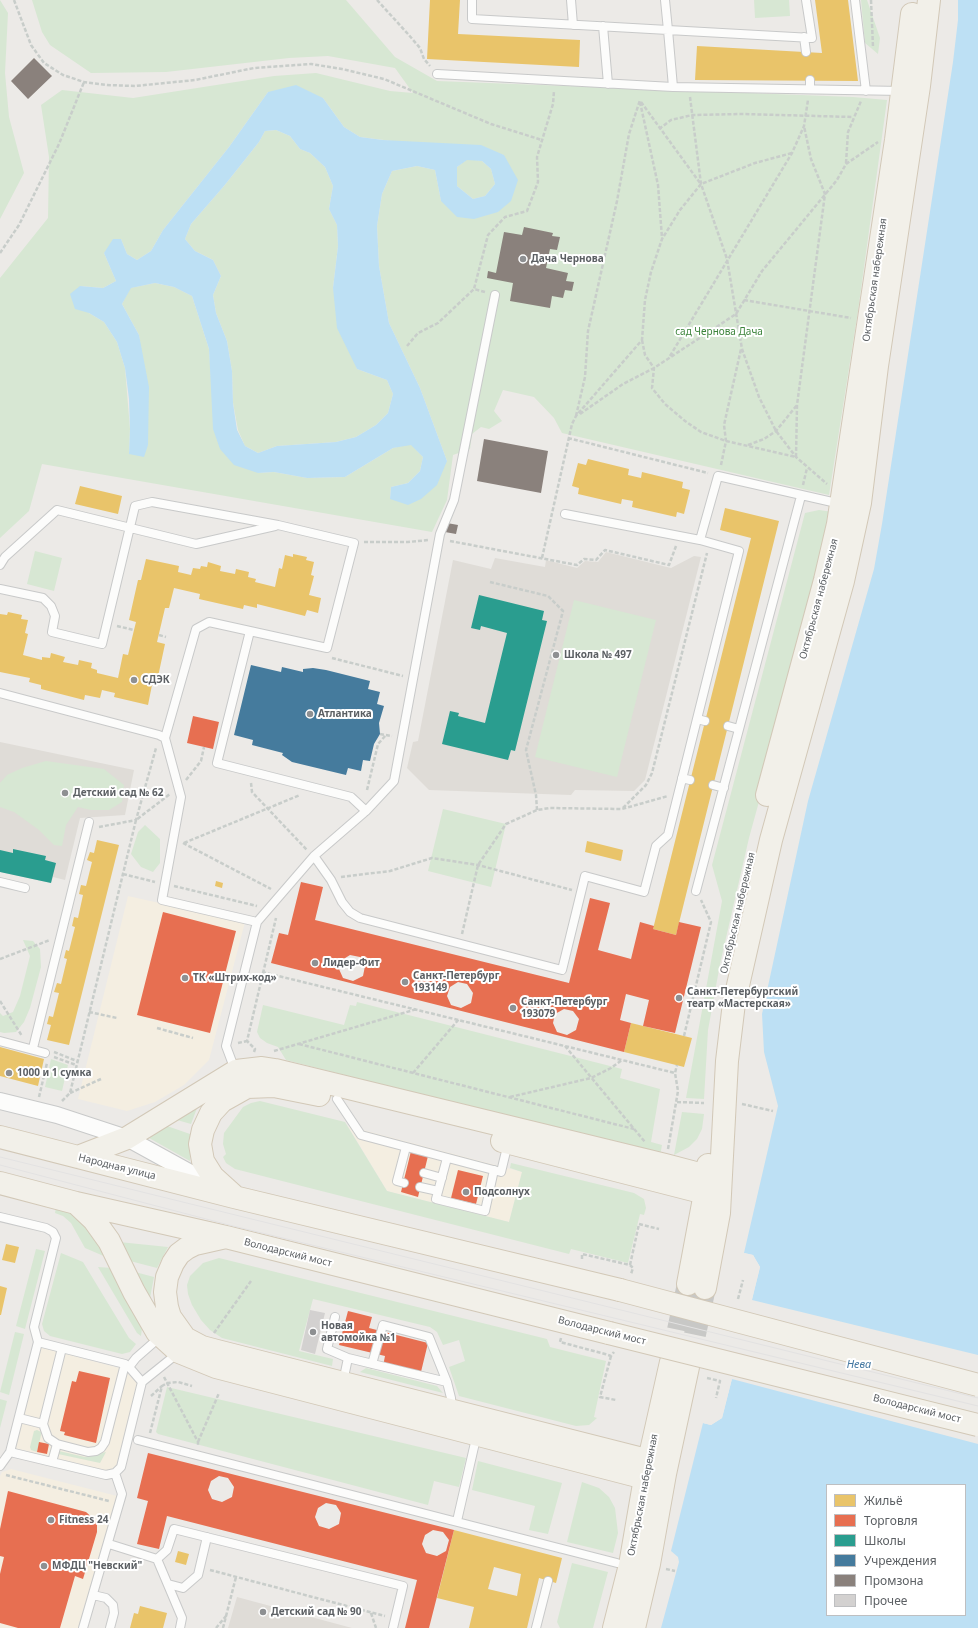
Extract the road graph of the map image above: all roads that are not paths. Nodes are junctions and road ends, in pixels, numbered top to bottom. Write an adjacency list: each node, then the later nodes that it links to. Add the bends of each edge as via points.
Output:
1 (472, 0): 8 (lane, via 472,19)
2 (570, 0): 8 (lane)
3 (665, 0): 10 (lane)
4 (806, 0): 11 (lane, via 812,38)
5 (855, 0): 16 (lane)
6 (913, 0): 17 (main road, Октябрьская набережная)
7 (929, 0): 61 (main road, Октябрьская набережная, via 857,516 843,581 771,840 734,1003)
8 (573, 25): 9 (lane)
9 (603, 26): 10 (lane); 14 (lane)
10 (668, 30): 11 (lane); 15 (lane)
11 (804, 37): 12 (lane)
12 (806, 52)
13 (437, 74): 14 (lane)
14 (608, 84): 15 (lane)
15 (673, 87): 16 (lane, via 810,85)
16 (866, 90): 17 (lane)
17 (903, 91): 20 (main road, Октябрьская набережная)
18 (496, 295): 38 (lane, via 454,500 439,539 394,781)
19 (802, 492): 20 (lane); 24 (lane, via 718,476); 32 (lane)
20 (841, 504): 61 (main road, Октябрьская набережная, via 830,561 755,840 726,966 714,1032)
21 (565, 514): 24 (lane)
22 (278, 525): 23 (lane, via 196,544); 23 (lane, via 152,502 135,506); 27 (lane, via 354,542 326,648)
23 (129, 528): 25 (lane, via 57,510 5,557); 26 (lane, via 102,644 52,632 55,616 51,606 43,598)
24 (700, 540): 29 (lane, via 740,550)
25 (0, 565)
26 (0, 589)
27 (250, 631): 33 (lane, via 209,622 196,629); 38 (lane, via 217,764 351,798)
28 (0, 693): 33 (lane)
29 (697, 719): 30 (lane); 34 (lane)
30 (705, 721)
31 (728, 726): 32 (lane)
32 (739, 729): 37 (lane)
33 (162, 736): 44 (lane, via 180,786 181,797 162,900)
34 (682, 778): 35 (lane); 40 (lane, via 668,835 656,846 644,892 585,876 562,970 360,918 350,912 342,902 331,880)
35 (690, 780)
36 (713, 785): 37 (lane)
37 (724, 788): 43 (lane)
38 (366, 811): 40 (lane)
39 (88, 826): 46 (lane)
40 (314, 856): 44 (lane)
41 (0, 882): 42 (lane)
42 (25, 888)
43 (696, 891)
44 (257, 922): 48 (lane, via 226,1046)
45 (0, 1041): 46 (lane)
46 (33, 1048): 47 (lane)
47 (47, 1052)
48 (236, 1072): 52 (main road); 61 (main road, via 262,1068 275,1070)
49 (338, 1099): 53 (main road); 54 (lane, via 361,1136); 65 (main road, via 260,1085 247,1087 222,1101 211,1113 200,1144 203,1161 214,1177)
50 (0, 1100): 52 (street)
51 (0, 1138): 55 (main road, Народная улица)
52 (127, 1138): 55 (main road); 65 (street)
53 (508, 1142): 57 (lane, via 501,1172); 61 (main road)
54 (406, 1147): 56 (lane); 60 (lane, via 404,1168 397,1181)
55 (78, 1156): 65 (main road, Народная улица)
56 (447, 1158): 57 (lane); 59 (lane)
57 (494, 1170): 64 (lane, via 484,1211 436,1199)
58 (424, 1173): 59 (lane)
59 (442, 1178): 64 (lane)
60 (404, 1182)
61 (711, 1184): 69 (main road, Октябрьская набережная, via 719,1213)
62 (3, 1185): 66 (main road)
63 (420, 1187): 64 (lane)
64 (438, 1191)
65 (234, 1197): 81 (main road, bridge, via 626,1282)
66 (76, 1203): 68 (main road); 71 (main road, via 94,1220 109,1242 134,1292)
67 (0, 1217): 72 (lane, via 46,1228 53,1232 56,1238 34,1328)
68 (226, 1237): 73 (main road, via 187,1248 179,1254 167,1277 167,1307); 86 (main road, Володарский мост, bridge, via 612,1342)
69 (696, 1286)
70 (334, 1317): 75 (lane, via 327,1349)
71 (161, 1337): 73 (main road); 78 (lane)
72 (38, 1342): 74 (lane); 83 (lane)
73 (182, 1345): 79 (lane); 82 (main road, via 202,1347)
74 (62, 1348): 78 (lane); 85 (lane)
75 (348, 1358): 76 (lane); 82 (lane)
76 (372, 1364): 80 (lane); 80 (lane, via 383,1325 429,1337)
77 (679, 1365): 93 (main road, Октябрьская набережная)
78 (127, 1366): 79 (lane); 89 (lane, via 106,1442 101,1448 88,1452)
79 (142, 1382): 94 (lane, via 121,1467)
80 (447, 1382): 84 (lane, via 451,1398)
81 (978, 1385)
82 (341, 1391): 84 (main road)
83 (19, 1418): 85 (lane); 90 (lane)
84 (450, 1419): 87 (main road)
85 (43, 1424): 89 (lane, via 48,1438)
86 (978, 1425)
87 (479, 1426): 93 (main road); 95 (lane)
88 (138, 1440): 95 (lane)
89 (57, 1444): 91 (lane)
90 (10, 1452): 91 (lane); 92 (lane)
91 (52, 1462): 94 (lane, via 106,1475)
92 (0, 1466)
93 (653, 1471): 110 (main road, Октябрьская набережная); 111 (main road, Октябрьская набережная, via 649,1564)
94 (115, 1473): 97 (lane, via 122,1494)
95 (457, 1521): 98 (lane)
96 (207, 1537): 100 (lane, via 174,1529 167,1550); 103 (lane, via 198,1574 183,1588); 108 (lane, via 404,1586)
97 (109, 1544): 100 (lane); 104 (lane)
98 (556, 1547): 99 (lane); 101 (lane)
99 (554, 1556)
100 (157, 1559): 103 (lane)
101 (617, 1562)
102 (548, 1581): 109 (lane)
103 (168, 1584): 107 (lane, via 182,1618)
104 (93, 1595): 105 (lane); 106 (lane, via 106,1598 113,1605 114,1613)
105 (83, 1628)
106 (110, 1628)
107 (180, 1628)
108 (393, 1628)
109 (536, 1628)
110 (614, 1628)
111 (634, 1628)

